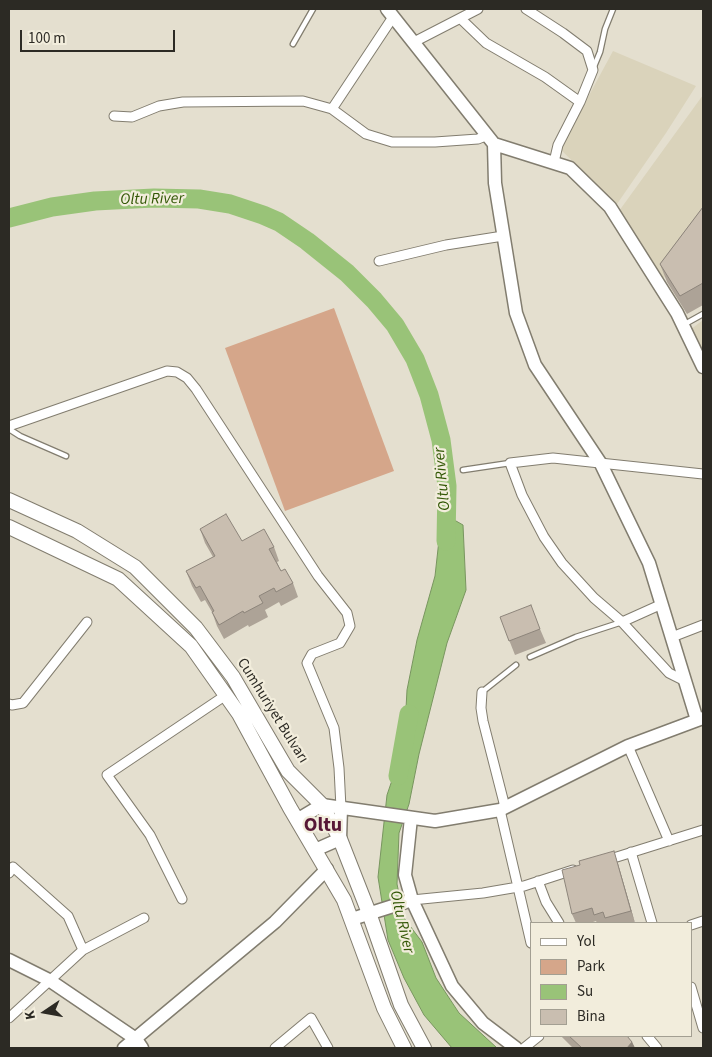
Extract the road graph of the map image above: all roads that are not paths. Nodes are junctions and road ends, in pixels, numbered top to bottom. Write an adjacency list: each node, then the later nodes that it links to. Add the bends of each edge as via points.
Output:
1 (313, 9): 8 (lane)
2 (478, 9): 6 (street)
3 (526, 9): 9 (street, via 587,52)
4 (614, 9): 9 (lane)
5 (390, 13): 7 (street); 11 (street)
6 (461, 19): 7 (street); 10 (street, via 486,43)
7 (414, 42): 13 (street)
8 (293, 44)
9 (593, 70): 10 (street)
10 (580, 102): 14 (street, via 558,145)
11 (332, 109): 12 (street, via 303,101 193,102 159,106 132,118); 13 (street, via 366,134 392,142)
12 (114, 116)
13 (491, 140): 14 (street); 15 (street)
14 (554, 162): 18 (street, via 570,168 610,207 660,276)
15 (503, 236): 16 (street); 23 (street, via 516,313 535,365)
16 (379, 261)
17 (703, 314): 18 (lane)
18 (683, 325): 19 (street)
19 (703, 367)
20 (9, 427): 21 (lane, via 20,436); 42 (street, via 167,371 178,372 187,378 318,576 347,613 350,626 340,643 312,654 307,663 334,728)
21 (66, 456)
22 (510, 463): 23 (street, via 553,458); 24 (lane); 30 (street, via 544,537 594,598)
23 (601, 464): 25 (street); 28 (street, via 649,563)
24 (463, 470)
25 (703, 474)
26 (9, 500): 41 (main road, Cumhuriyet Bulvarı, via 77,531 135,567 196,628 233,677 288,771)
27 (9, 527): 37 (main road, Cumhuriyet Bulvarı, via 118,578 191,646)
28 (662, 604): 30 (street); 32 (street)
29 (86, 622): 38 (street, via 22,703)
30 (622, 622): 33 (lane); 35 (street, via 669,673)
31 (703, 625): 32 (street)
32 (672, 637): 35 (street)
33 (530, 657)
34 (516, 665): 36 (lane)
35 (685, 680): 39 (street)
36 (482, 692): 43 (street, via 483,721)
37 (226, 695): 45 (main road, Cumhuriyet Bulvarı); 55 (street, via 107,775 150,835)
38 (9, 704)
39 (700, 719): 40 (street)
40 (628, 746): 43 (street); 48 (street)
41 (322, 805): 42 (street); 45 (street); 47 (main road, Cumhuriyet Bulvarı)
42 (340, 808): 44 (street); 47 (street)
43 (503, 808): 44 (street, via 435,821); 54 (street)
44 (411, 818): 56 (street, via 405,875)
45 (297, 820): 49 (main road, Cumhuriyet Bulvarı)
46 (703, 830): 48 (street)
47 (340, 839): 49 (street); 57 (main road, Cumhuriyet Bulvarı)
48 (669, 841): 50 (street)
49 (315, 850): 51 (main road, Cumhuriyet Bulvarı)
50 (631, 852): 53 (street); 61 (street)
51 (327, 869): 59 (main road, Cumhuriyet Bulvarı); 71 (street, via 275,922)
52 (9, 874): 63 (street, via 13,867 68,916)
53 (538, 881): 54 (street); 60 (street)
54 (517, 887): 56 (street); 62 (street)
55 (182, 899)
56 (412, 900): 57 (street); 77 (street, via 452,986 483,1024)
57 (375, 911): 59 (street); 76 (main road, Cumhuriyet Bulvarı, via 401,1005)
58 (144, 918): 63 (street)
59 (352, 919): 75 (main road, Cumhuriyet Bulvarı, via 384,1008)
60 (558, 922)
61 (652, 922)
62 (530, 939)
63 (83, 950): 65 (street)
64 (9, 960): 65 (street)
65 (49, 980): 67 (street); 71 (street)
66 (692, 990): 68 (street)
67 (9, 1018)
68 (703, 1028)
69 (538, 1037): 78 (street)
70 (648, 1037): 79 (street)
71 (139, 1044): 72 (street)
72 (124, 1048)
73 (275, 1048): 74 (street, via 311,1018)
74 (328, 1048)
75 (404, 1048)
76 (424, 1048)
77 (516, 1048)
78 (524, 1048)
79 (657, 1048)

